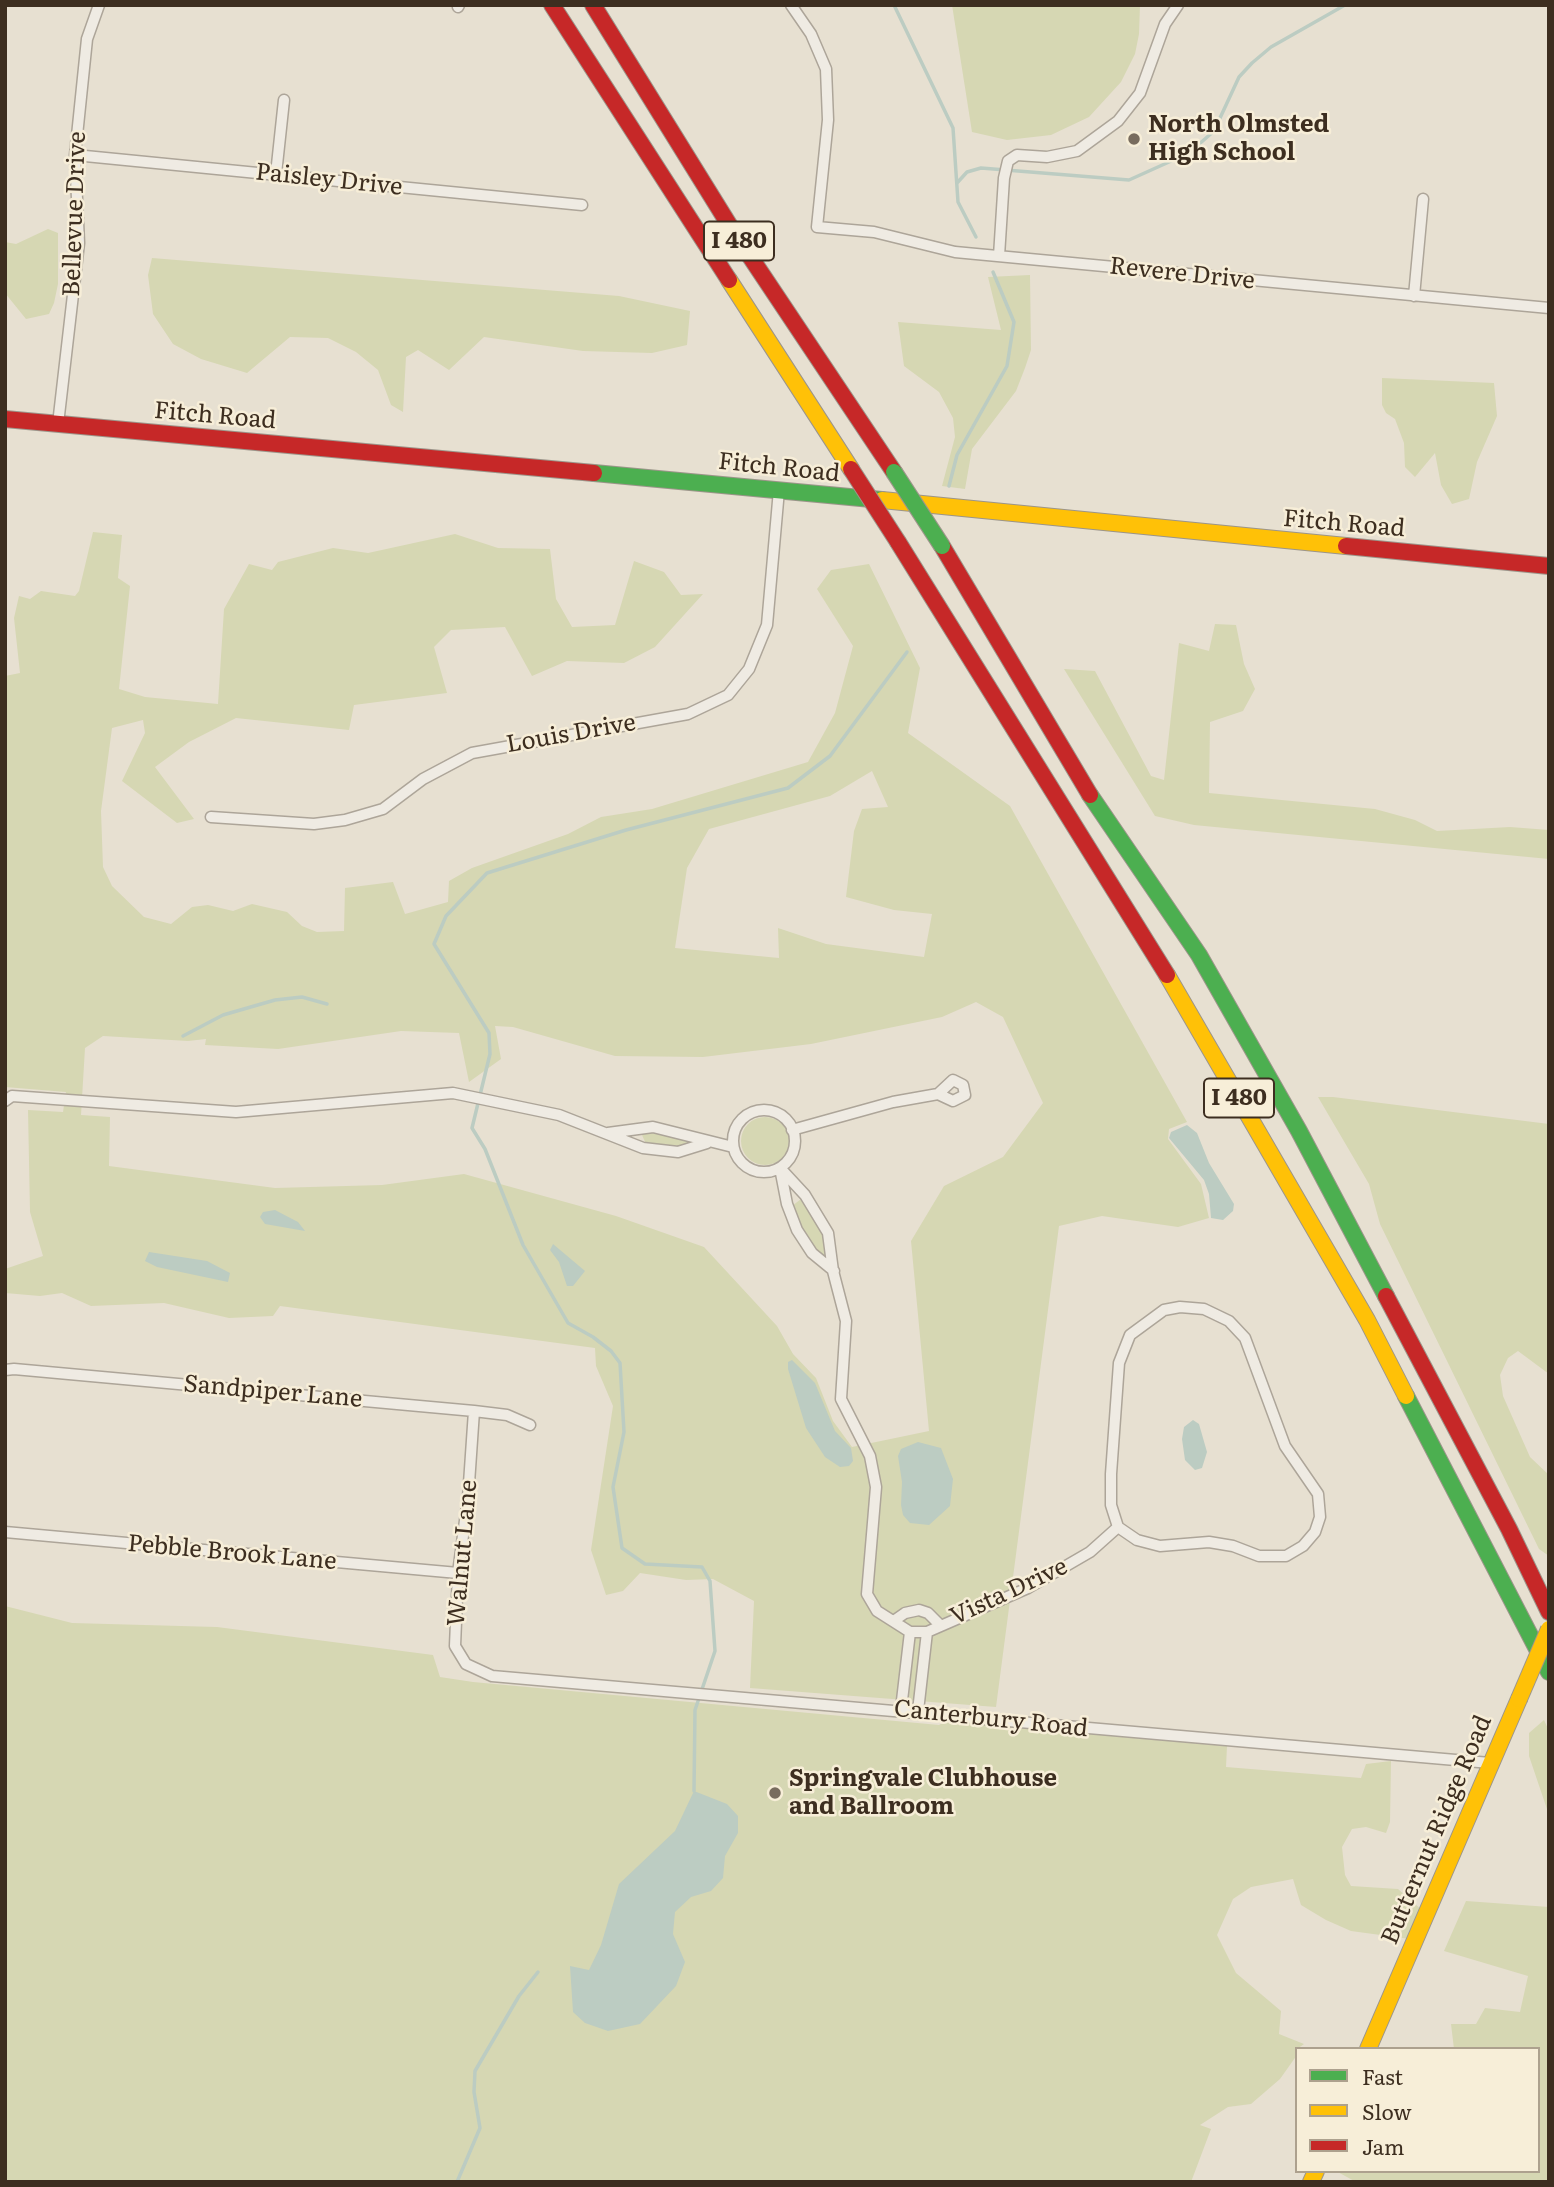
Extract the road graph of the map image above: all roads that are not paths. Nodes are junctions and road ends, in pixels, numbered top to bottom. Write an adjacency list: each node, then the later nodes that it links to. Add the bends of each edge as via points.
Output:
1 (99, 5): 7 (street, Bellevue Drive, via 87,39)
2 (552, 5): 39 (main road, I 480, bridge, via 898,542 1168,976 1367,1320)
3 (593, 5): 33 (main road, I 480, bridge, via 733,231 942,546 1084,786 1199,955 1299,1131)
4 (791, 5): 11 (street, Revere Drive, via 811,33 826,69 828,120 817,227 874,232 955,252)
5 (1178, 5): 11 (street, via 1166,24 1145,84 1118,121 1077,150 1017,155 1005,169)
6 (285, 100): 8 (street)
7 (75, 155): 8 (street, Paisley Drive); 15 (street, Bellevue Drive, via 79,243)
8 (276, 174): 10 (street, Paisley Drive)
9 (1423, 198): 12 (street)
10 (582, 205)
11 (999, 256): 12 (street, Revere Drive)
12 (1413, 296): 13 (street, Revere Drive)
13 (1549, 307)
14 (5, 419): 15 (main road, Fitch Road)
15 (58, 424): 16 (main road, Fitch Road)
16 (779, 490): 17 (main road, Fitch Road); 18 (street, Louis Drive, via 767,625 750,669 728,695 688,714 472,753 423,779 383,809 345,820 314,824)
17 (1549, 566)
18 (211, 817)
19 (938, 1094): 21 (street)
20 (5, 1101): 22 (street, via 12,1096 236,1112 453,1093 559,1115)
21 (792, 1130): 24 (street, via 770,1111 750,1114 736,1128); 25 (street, via 793,1151)
22 (605, 1134): 23 (street, via 653,1127 682,1132); 23 (street, via 643,1148 678,1152)
23 (706, 1143): 24 (street)
24 (733, 1147): 25 (street, via 751,1170)
25 (780, 1168): 26 (street, via 805,1195 828,1233); 26 (street, via 797,1230 812,1253)
26 (834, 1271): 34 (street, via 846,1321 841,1399 870,1456 876,1487 867,1594 877,1611)
27 (10, 1369): 28 (street, Sandpiper Lane)
28 (474, 1410): 29 (street, Sandpiper Lane); 32 (street, Walnut Lane)
29 (530, 1425)
30 (1118, 1527): 30 (street, via 1137,1540 1160,1546 1209,1542 1259,1556 1286,1556 1315,1532 1320,1517 1318,1494 1285,1446 1245,1338 1229,1321 1204,1309 1172,1308 1149,1318 1130,1335 1119,1363 1112,1419 1111,1505); 35 (street, Vista Drive, via 1058,1573 976,1612)
31 (5, 1532): 32 (street, Pebble Brook Lane)
32 (458, 1573): 40 (street, Walnut Lane, via 455,1646 466,1664)
33 (1549, 1612)
34 (895, 1620): 35 (street, via 919,1610); 37 (street)
35 (939, 1624): 38 (street, Vista Drive)
36 (1549, 1629): 43 (main road, Butternut Ridge Road, bridge)
37 (910, 1632): 38 (street); 41 (street)
38 (927, 1632): 42 (street, Vista Drive)
39 (1549, 1672)
40 (492, 1676): 41 (street, Canterbury Road)
41 (901, 1709): 42 (street, Canterbury Road)
42 (918, 1711): 43 (street, Canterbury Road)
43 (1490, 1763): 44 (main road, Butternut Ridge Road)
44 (1369, 2047)

